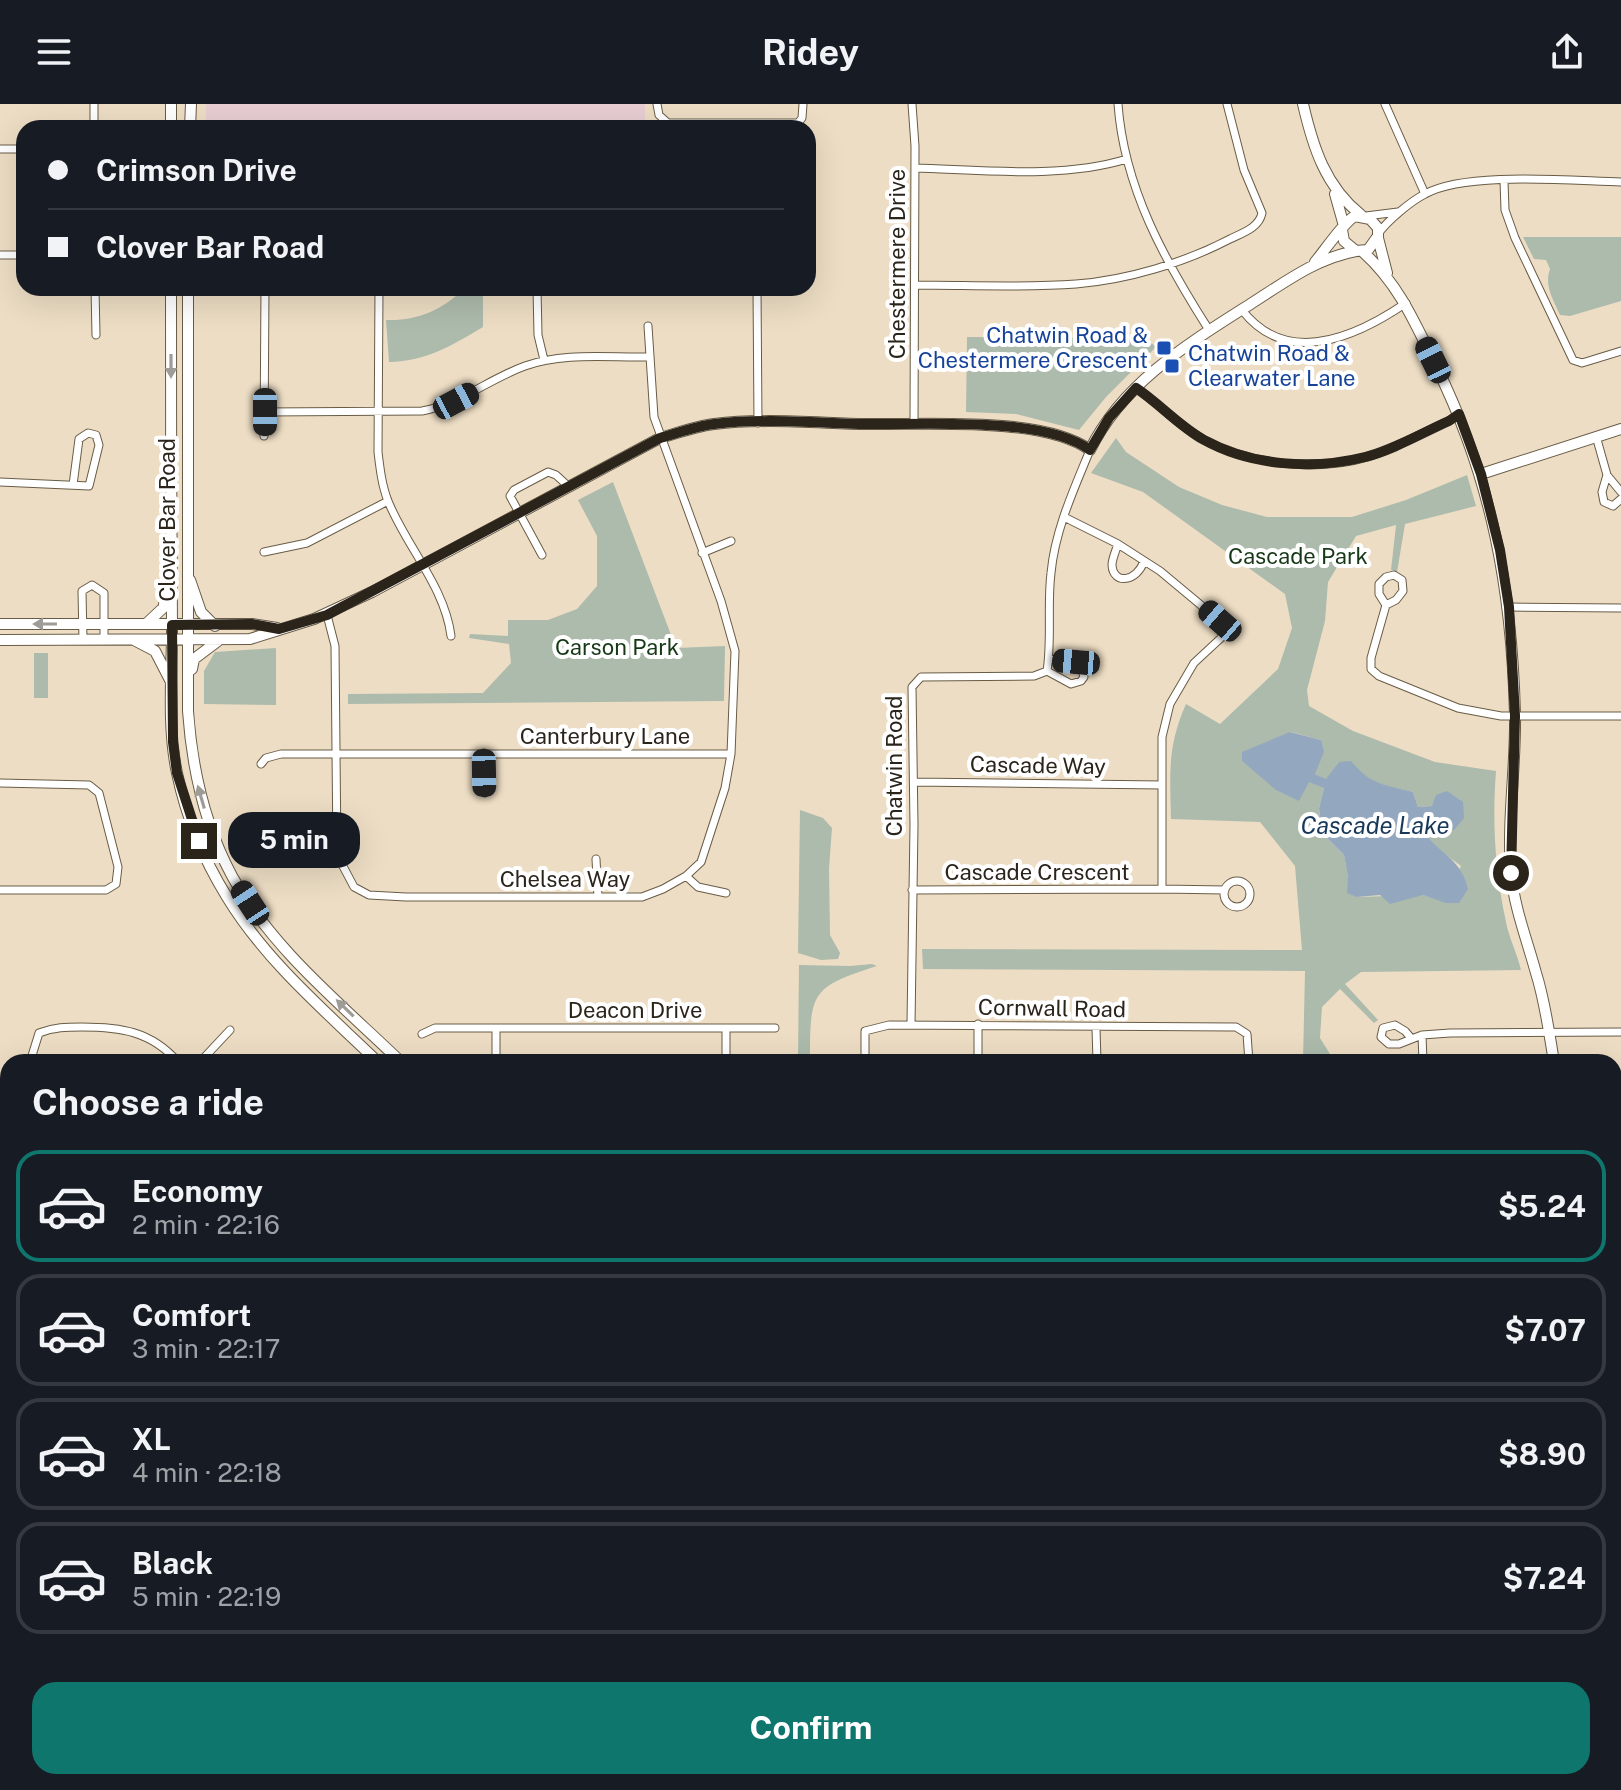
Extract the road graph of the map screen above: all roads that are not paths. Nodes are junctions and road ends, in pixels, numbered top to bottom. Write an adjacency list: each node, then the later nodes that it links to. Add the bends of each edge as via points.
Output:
1 (912, 104): 7 (street, Chestermere Drive)
2 (1118, 104): 6 (street)
3 (1227, 104): 17 (street, via 1261,219 1220,244)
4 (1303, 104): 10 (street)
5 (1385, 104): 11 (street)
6 (1127, 159): 7 (street, via 1075,170); 17 (street)
7 (915, 168): 20 (street, Chestermere Drive)
8 (1504, 181): 9 (street); 11 (street, via 1465,183); 33 (street, via 1505,210 1515,238 1573,360 1582,363)
9 (1621, 182)
10 (1332, 185): 13 (street); 14 (street)
11 (1425, 194): 12 (street)
12 (1404, 211): 13 (street); 15 (street)
13 (1363, 216): 14 (street, via 1350,218); 15 (street, via 1375,223)
14 (1343, 228): 16 (street, via 1344,241); 18 (street)
15 (1378, 235): 16 (street, via 1373,246); 19 (street)
16 (1359, 252): 18 (street); 19 (street)
17 (1167, 264): 20 (street, via 1077,284); 31 (street)
18 (1311, 266): 29 (street)
19 (1387, 275): 28 (street)
20 (915, 285): 41 (street, Chestermere Drive)
21 (95, 296): 32 (street)
22 (171, 296): 65 (street, Clover Bar Road, one-way to 65)
23 (188, 296): 64 (street, Clover Bar Road)
24 (265, 296): 37 (street)
25 (379, 296): 38 (street)
26 (537, 296): 35 (street)
27 (757, 296): 40 (street)
28 (1406, 303): 29 (street, via 1340,338 1314,343 1267,334); 39 (street)
29 (1242, 310): 31 (street)
30 (648, 326): 34 (street)
31 (1209, 330): 36 (street)
32 (96, 335)
33 (1621, 351)
34 (649, 357): 35 (street); 45 (street)
35 (544, 360): 38 (street, via 446,405)
36 (1136, 388): 39 (street, via 1207,442 1251,457 1296,464 1367,457); 46 (street)
37 (265, 412): 38 (street); 43 (street)
38 (378, 412): 54 (street, via 380,466)
39 (1459, 414): 47 (street)
40 (758, 423): 41 (street); 45 (street, via 703,425)
41 (914, 424): 46 (street, via 1022,428 1079,442)
42 (1621, 429): 44 (street)
43 (264, 436)
44 (1596, 436): 47 (street); 48 (street)
45 (660, 438): 51 (street); 60 (street)
46 (1090, 450): 56 (street)
47 (1481, 474): 67 (street)
48 (1607, 475): 52 (street); 53 (street, via 1604,502 1613,506)
49 (0, 482): 50 (street)
50 (73, 485): 50 (street, via 89,486 99,445 96,435 79,439)
51 (568, 486): 55 (street); 55 (street, via 546,473 511,493)
52 (1621, 492)
53 (1621, 499)
54 (388, 501): 59 (street, via 307,543); 63 (street)
55 (517, 513): 61 (street); 63 (street)
56 (1064, 517): 58 (street, Cascade Crescent); 86 (street, via 1050,574)
57 (731, 541): 60 (street)
58 (1118, 544): 62 (street, Cascade Crescent); 62 (street, via 1112,564 1120,577 1138,574)
59 (264, 552)
60 (702, 553): 93 (street, via 735,651)
61 (542, 555)
62 (1144, 561): 98 (street, Cascade Crescent, via 1220,621 1222,637 1194,663 1170,704 1162,737)
63 (421, 564): 69 (street); 78 (street, via 445,610)
64 (187, 570): 75 (street, Clover Bar Road); 76 (street, via 201,612)
65 (170, 582): 73 (street, via 163,608); 74 (street, Clover Bar Road)
66 (1386, 605): 90 (street, via 1371,658 1371,669 1379,676 1458,708)
67 (1509, 607): 68 (street); 90 (street)
68 (1621, 608)
69 (327, 615): 77 (street); 94 (street, Chelsea Way, via 335,646)
70 (0, 624): 71 (street, one-way to 70)
71 (84, 624): 72 (street); 72 (street, via 82,591 92,585 104,593); 81 (street)
72 (104, 624): 73 (street); 79 (street)
73 (146, 624): 74 (street)
74 (172, 625): 75 (street); 83 (street, Clover Bar Road)
75 (187, 625): 76 (street); 84 (street, Clover Bar Road)
76 (215, 626): 77 (street)
77 (279, 629): 85 (street, via 250,639)
78 (451, 636)
79 (104, 639): 81 (street); 82 (street)
80 (0, 640): 81 (street)
81 (83, 640)
82 (133, 640): 83 (street); 88 (street, via 155,651)
83 (171, 640): 84 (street); 88 (street, Clover Bar Road)
84 (187, 640): 85 (street); 89 (street, Clover Bar Road)
85 (219, 640): 89 (street, via 194,659)
86 (1049, 659): 87 (street); 87 (street, via 1076,662 1084,677 1071,684)
87 (1047, 671): 96 (street, Chatwin Road, via 1034,676 921,677 912,687)
88 (172, 685): 123 (street, Clover Bar Road, via 177,773 220,886 278,966)
89 (187, 687): 124 (street, Clover Bar Road, one-way to 89, via 273,935 232,876 198,787)
90 (1515, 716): 91 (street); 115 (street, via 1511,873)
91 (1621, 716)
92 (484, 753): 93 (street, Canterbury Lane); 94 (street, Canterbury Lane); 99 (street)
93 (731, 754): 101 (street, via 709,841 701,862)
94 (336, 755): 95 (street, Canterbury Lane, via 281,754); 107 (street, Chelsea Way, via 337,855 361,891 406,897)
95 (261, 764)
96 (914, 782): 98 (street, Cascade Way); 104 (street, Chatwin Road)
97 (0, 783): 103 (street, via 89,785 99,793 118,867 116,884 106,890)
98 (1162, 785): 102 (street, Cascade Crescent)
99 (485, 793)
100 (596, 859): 107 (street)
101 (686, 876): 106 (street, via 698,887); 107 (street, Chelsea Way, via 642,897)
102 (1162, 889): 104 (street, Cascade Crescent); 105 (street, Cascade Crescent)
103 (0, 890)
104 (912, 890): 108 (street, Chatwin Road)
105 (1225, 890)
106 (726, 893)
107 (598, 897)
108 (911, 1024): 109 (street, Cornwall Road); 127 (street, Cornwall Road, via 865,1031)
109 (978, 1024): 112 (street, Cornwall Road); 128 (street)
110 (726, 1028): 111 (street, Deacon Drive); 113 (street, Deacon Drive); 126 (street)
111 (775, 1028)
112 (1096, 1028): 129 (street); 130 (street, Cornwall Road, via 1236,1027 1247,1034)
113 (496, 1029): 117 (street, Deacon Drive, via 435,1028); 125 (street)
114 (230, 1030): 122 (street)
115 (1549, 1032): 116 (street); 118 (street); 132 (street)
116 (1621, 1032)
117 (422, 1034)
118 (1422, 1035): 119 (street); 131 (street)
119 (1411, 1038)
120 (32, 1054): 121 (street, via 39,1033 52,1028 117,1027)
121 (169, 1054)
122 (208, 1054)
123 (370, 1054)
124 (393, 1054)
125 (496, 1054)
126 (726, 1054)
127 (865, 1054)
128 (978, 1054)
129 (1097, 1054)
130 (1248, 1054)
131 (1423, 1054)
132 (1553, 1054)

